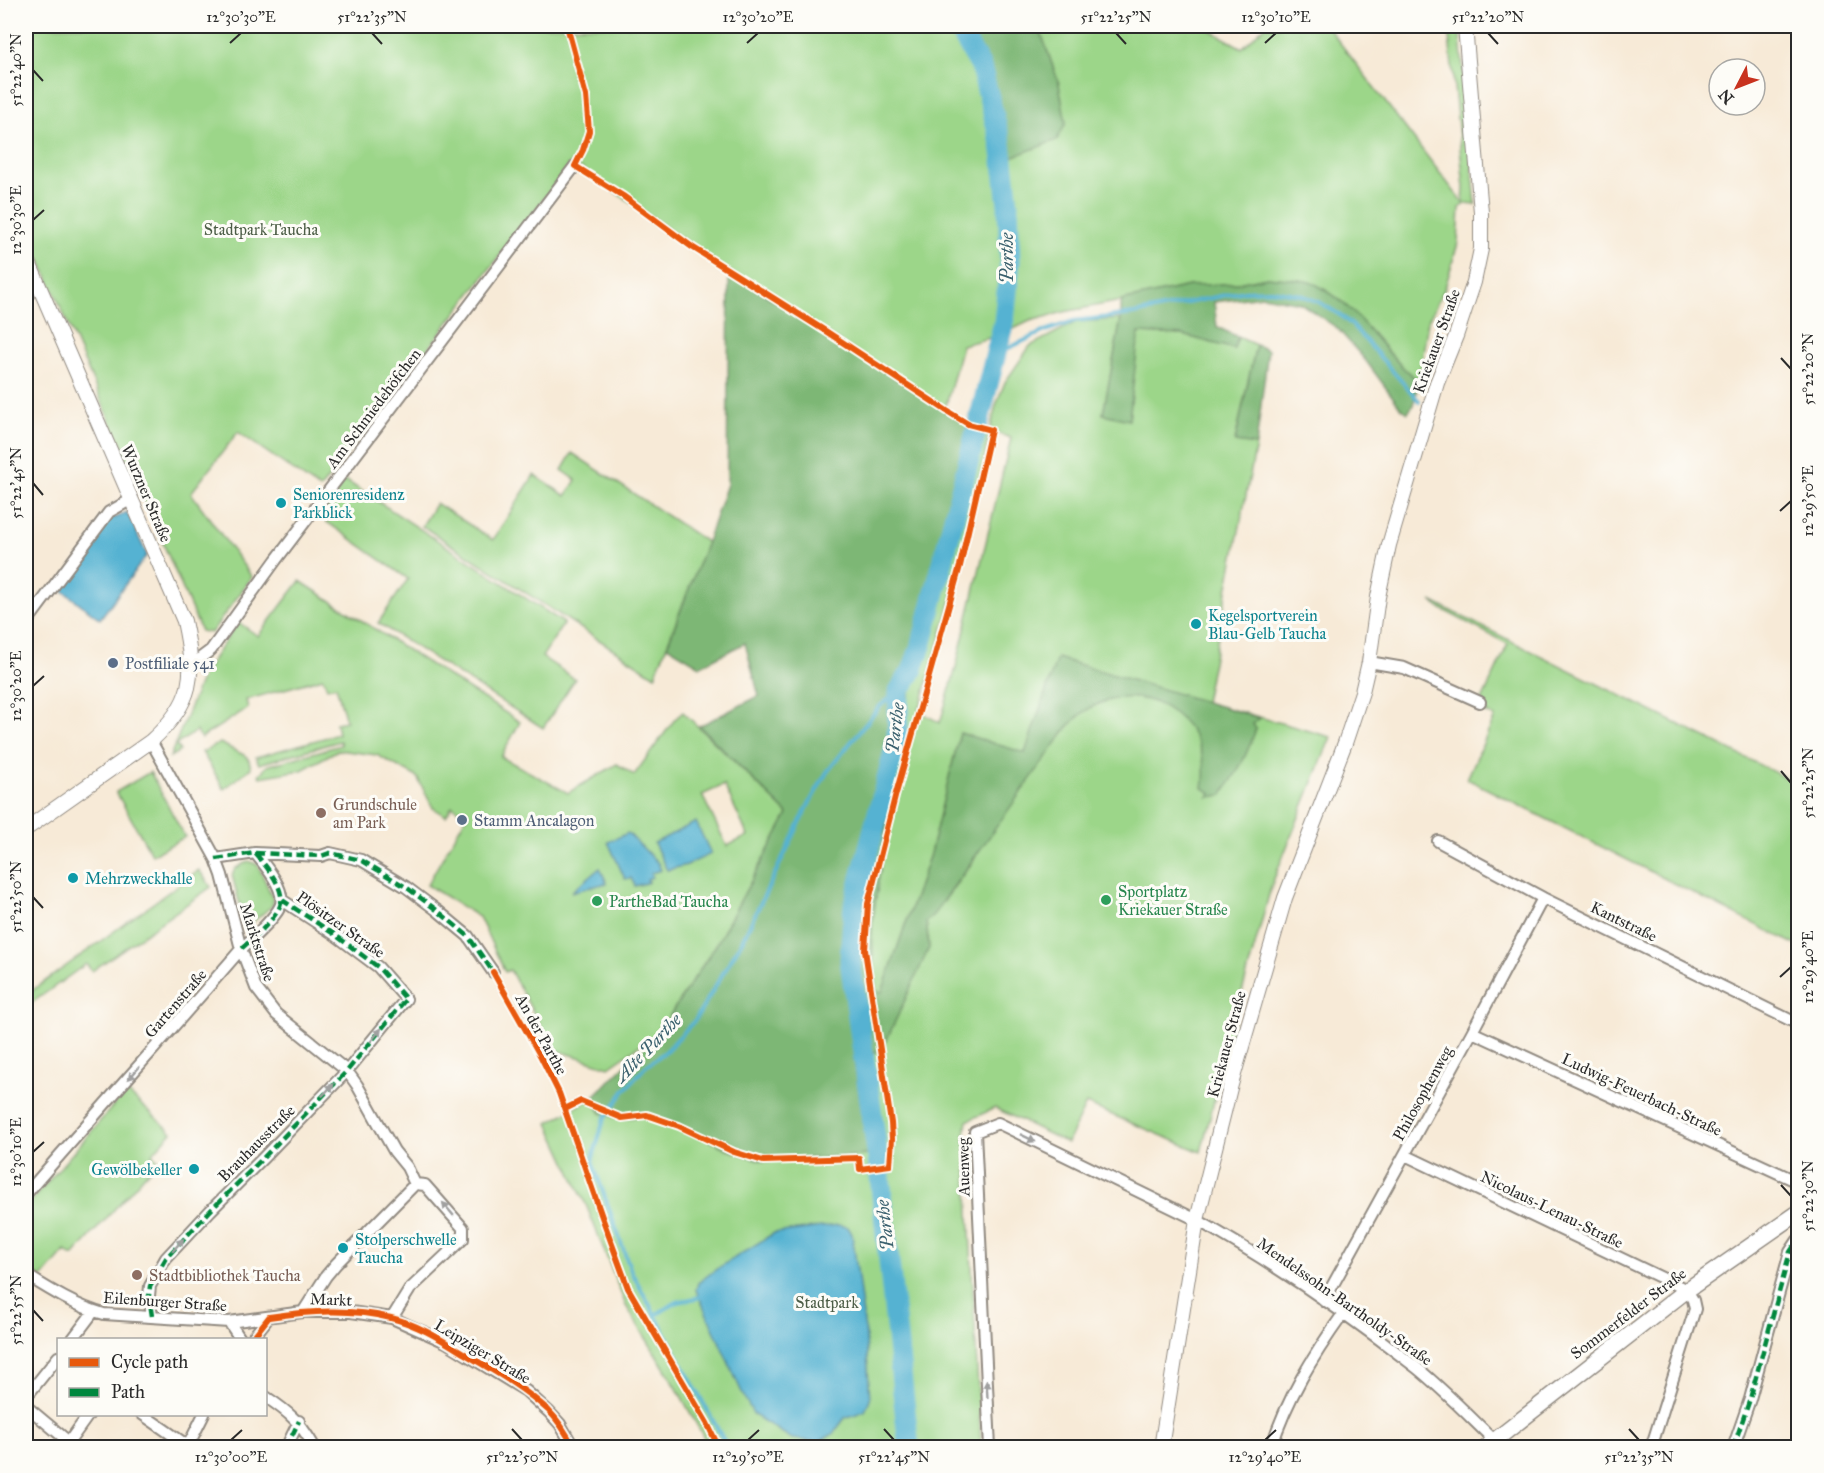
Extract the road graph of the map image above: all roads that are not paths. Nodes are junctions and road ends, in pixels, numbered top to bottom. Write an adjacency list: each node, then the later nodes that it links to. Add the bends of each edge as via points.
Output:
1 (1465, 26): 8 (street, Kriekauer Straße, via 1481,212 1480,249 1474,282 1437,383 1389,545)
2 (575, 166): 9 (street, Am Schmiedehöfchen, via 211,650)
3 (27, 262): 4 (street, Wurzner Straße)
4 (132, 500): 6 (street, via 109,512); 9 (street, Wurzner Straße, via 184,621)
5 (26, 600): 6 (street)
6 (37, 607): 7 (street)
7 (26, 623)
8 (1369, 662): 10 (street, via 1404,668); 29 (street, Kriekauer Straße, via 1345,743 1285,898)
9 (191, 665): 11 (street, Wurzner Straße, via 181,708)
10 (1480, 702)
11 (151, 741): 12 (street, Wurzner Straße); 15 (street, Marktstraße)
12 (26, 829)
13 (1438, 841): 16 (street, Kantstraße)
14 (255, 853): 15 (street); 17 (street, via 270,871); 19 (street, via 330,853 361,860 406,887 468,936)
15 (216, 859): 18 (street, Marktstraße)
16 (1543, 898): 21 (street, Kantstraße); 22 (street, Philosophenweg)
17 (282, 900): 18 (street, Gartenstraße, via 279,910); 20 (street, Plösitzer Straße, via 378,968)
18 (241, 949): 23 (street, Marktstraße, via 256,988 276,1014); 27 (street, Gartenstraße, one-way to 27)
19 (493, 972)
20 (405, 999): 23 (street, Brauhausstraße, one-way to 20)
21 (1798, 1024)
22 (1472, 1032): 24 (street, Philosophenweg); 25 (street, Ludwig-Feuerbach-Straße)
23 (347, 1071): 26 (street, Marktstraße); 37 (street, Brauhausstraße, one-way to 23, via 150,1286 166,1258)
24 (1405, 1155): 32 (street, Nicolaus-Lenau-Straße); 33 (street, Philosophenweg)
25 (1798, 1182)
26 (415, 1184): 35 (street, Markt, via 336,1264); 39 (street, one-way to 26, via 410,1289 463,1239 463,1228 435,1195 425,1185)
27 (26, 1194)
28 (1798, 1213): 32 (main road, Sommerfelder Straße)
29 (1197, 1220): 33 (street, Mendelssohn-Bartholdy-Straße); 58 (street, Auenweg, one-way to 29, via 975,1132 998,1123); 59 (street, Kriekauer Straße)
30 (1798, 1240): 62 (street, via 1790,1252)
31 (26, 1275): 34 (street)
32 (1687, 1290): 52 (main road, Sommerfelder Straße); 61 (street, via 1695,1309)
33 (1324, 1301): 36 (street, Mendelssohn-Bartholdy-Straße)
34 (94, 1311): 37 (street, Eilenburger Straße); 41 (street, Eilenburger Straße)
35 (303, 1311): 38 (street, Markt); 39 (street, Markt)
36 (1343, 1314): 52 (street, Mendelssohn-Bartholdy-Straße, via 1419,1370); 60 (street, via 1299,1381)
37 (152, 1316): 40 (street, Eilenburger Straße)
38 (269, 1317): 40 (street, Eilenburger Straße); 43 (street)
39 (392, 1318): 57 (street, Leipziger Straße, via 446,1342 523,1389 560,1424)
40 (229, 1322): 42 (street)
41 (74, 1338)
42 (240, 1338)
43 (253, 1338)
44 (57, 1358): 45 (street)
45 (26, 1397)
46 (267, 1398): 51 (street)
47 (26, 1406): 53 (street)
48 (88, 1416): 53 (street)
49 (145, 1416): 54 (street)
50 (203, 1416): 54 (street)
51 (298, 1421): 55 (street); 56 (street)
52 (1489, 1444)
53 (73, 1446)
54 (188, 1447)
55 (286, 1448)
56 (315, 1448)
57 (574, 1448)
58 (990, 1448)
59 (1161, 1448)
60 (1271, 1448)
61 (1651, 1448)
62 (1733, 1448)

